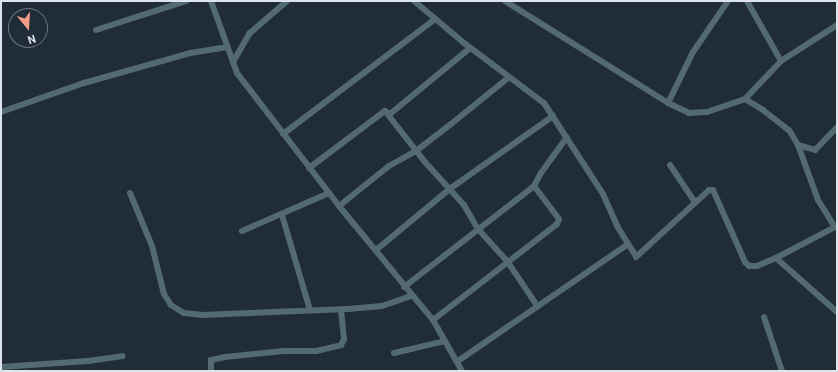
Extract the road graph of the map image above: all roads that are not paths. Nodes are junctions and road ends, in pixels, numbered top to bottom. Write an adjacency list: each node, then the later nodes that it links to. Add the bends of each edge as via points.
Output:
1 (186, 1): 10 (street)
2 (210, 1): 11 (street)
3 (287, 1): 14 (street, via 250,33)
4 (414, 1): 8 (street)
5 (505, 1): 17 (street)
6 (728, 1): 17 (street, via 693,52)
7 (747, 1): 13 (street)
8 (435, 19): 12 (street); 22 (street)
9 (837, 25): 13 (street)
10 (96, 30)
11 (227, 47): 14 (street); 19 (street, via 190,53 84,83)
12 (470, 48): 15 (street); 18 (street, via 390,114)
13 (780, 61): 16 (street)
14 (232, 62): 22 (street, via 237,73)
15 (508, 78): 20 (street, via 544,103); 25 (street)
16 (745, 99): 17 (street, via 701,113 689,113); 24 (street, via 789,130)
17 (668, 103)
18 (385, 111): 25 (street); 27 (street)
19 (1, 112)
20 (553, 116): 23 (street); 29 (street)
21 (837, 127): 24 (street, via 815,150)
22 (283, 134): 27 (street)
23 (567, 138): 28 (street); 38 (street, via 603,194)
24 (798, 144): 35 (street, via 818,200)
25 (416, 151): 29 (street); 33 (street, via 389,166)
26 (670, 165): 32 (street)
27 (309, 168): 31 (street)
28 (534, 186): 36 (street); 41 (street, via 559,219 557,224)
29 (451, 188): 36 (street); 39 (street)
30 (130, 193): 46 (street, via 152,246 164,294 171,305 184,313 203,315)
31 (329, 193): 33 (street); 34 (street)
32 (695, 202): 38 (street, via 636,257); 40 (street, via 709,190 713,190 749,266 757,266)
33 (339, 206): 39 (street)
34 (282, 215): 37 (street); 46 (street)
35 (836, 227): 40 (street)
36 (478, 229): 41 (street); 42 (street)
37 (242, 231)
38 (628, 244): 44 (street)
39 (376, 250): 42 (street)
40 (776, 258): 47 (street)
41 (507, 261): 44 (street); 49 (street)
42 (404, 287): 43 (street)
43 (411, 296): 45 (street, via 382,306); 49 (street)
44 (538, 307): 53 (street)
45 (341, 309): 46 (street); 55 (street, via 344,339 341,346 316,351 284,351 211,360)
46 (310, 310)
47 (837, 312)
48 (764, 317): 57 (street)
49 (433, 320): 50 (street)
50 (445, 342): 51 (street); 53 (street)
51 (394, 353)
52 (123, 356): 54 (street)
53 (458, 361): 56 (street)
54 (1, 367)
55 (211, 371)
56 (462, 371)
57 (782, 371)

